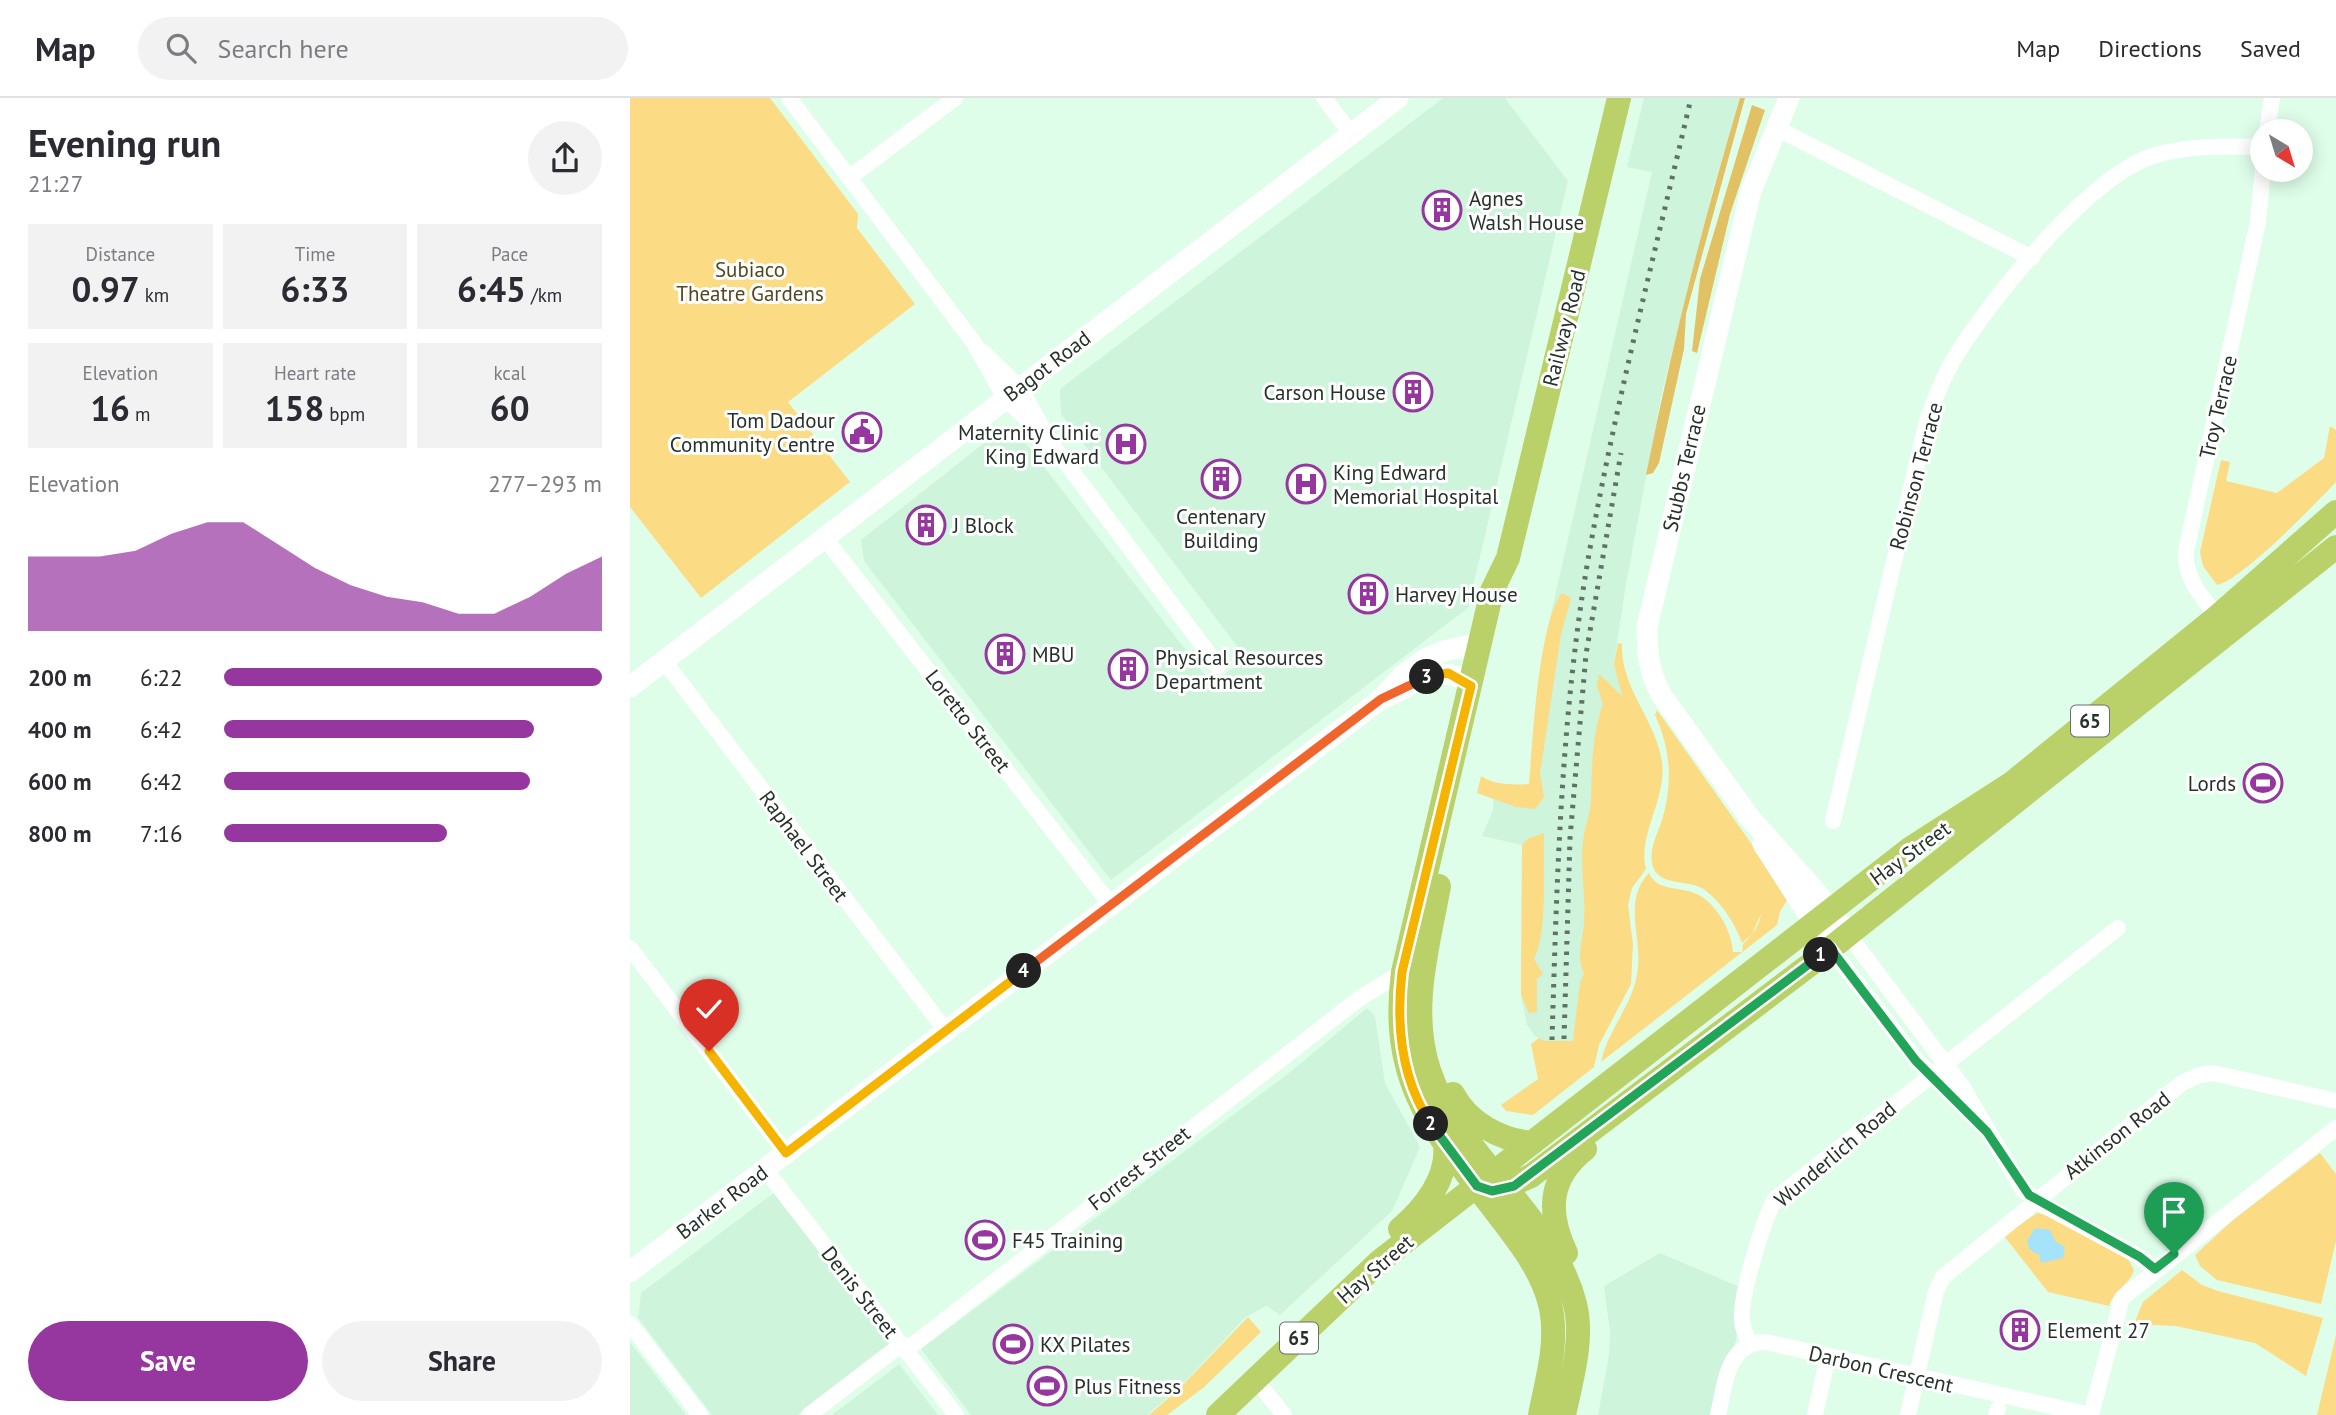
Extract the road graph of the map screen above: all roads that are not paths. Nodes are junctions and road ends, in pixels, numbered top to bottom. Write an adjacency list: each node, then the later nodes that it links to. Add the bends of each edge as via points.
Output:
1 (789, 98): 12 (street)
2 (955, 98): 12 (street)
3 (1324, 98): 10 (street)
4 (1398, 98): 10 (street, Bagot Road)
5 (1619, 98): 19 (main road, Railway Road)
6 (1789, 98): 9 (street, Stubbs Terrace)
7 (2272, 98): 8 (street)
8 (2269, 119)
9 (1778, 129): 14 (street); 29 (street, Stubbs Terrace, via 1747,205 1647,627 1647,656 1657,687)
10 (1351, 134): 15 (street, Bagot Road)
11 (2250, 147): 14 (street, Robinson Terrace, via 2196,147 2155,155 2123,170 2088,198)
12 (849, 178): 15 (street)
13 (2262, 182): 20 (street, Troy Terrace, via 2258,222 2186,551 2193,584)
14 (2032, 258): 27 (street, Robinson Terrace, via 1955,358 1927,421)
15 (1012, 393): 17 (street, Bagot Road); 23 (street)
16 (2336, 512): 20 (main road, Hay Street / 65)
17 (824, 537): 22 (street, Bagot Road); 28 (street, Loretto Street)
18 (2336, 547): 20 (main road, Hay Street / 65)
19 (1508, 558): 21 (main road, Railway Road, via 1492,591); 35 (main road, Railway Road, via 1507,598 1441,874 1419,989)
20 (2224, 624): 29 (main road, Hay Street / 65, via 2012,783 1911,848); 31 (main road, Hay Street / 65)
21 (1481, 643): 24 (main road, Railway Road); 26 (street, Barker Road, via 1425,659)
22 (664, 661): 25 (street, Bagot Road); 34 (street, Raphael Street)
23 (1218, 666)
24 (1471, 686): 26 (street, Barker Road, via 1456,675 1441,672); 33 (main road, Railway Road)
25 (630, 687)
26 (1381, 699): 28 (street, Barker Road)
27 (1833, 821)
28 (1111, 905): 34 (street, Barker Road)
29 (1823, 918): 31 (street, Stubbs Terrace); 42 (main road, Hay Street / 65)
30 (2118, 928): 36 (street, Wunderlich Road)
31 (1839, 941): 36 (street); 37 (street); 39 (main road, Hay Street / 65)
32 (630, 948): 44 (street)
33 (1402, 972): 43 (main road, Railway Road, via 1398,1030 1406,1068 1424,1114); 54 (street, Forrest Street, via 1360,998)
34 (946, 1031): 44 (street, Barker Road)
35 (1423, 1046): 42 (main road, via 1476,1120 1502,1137); 46 (main road, Railway Road, via 1442,1101)
36 (1946, 1064): 37 (street, Wunderlich Road); 41 (street, via 1980,1113)
37 (1931, 1076): 41 (street); 53 (street, Wunderlich Road, via 1776,1198 1742,1308 1745,1335)
38 (2336, 1101): 47 (street, Atkinson Road, via 2213,1073 2199,1075 2182,1083)
39 (1614, 1114): 46 (main road, Hay Street / 65, via 1523,1181); 51 (main road, via 1603,1135 1563,1173 1554,1199 1556,1232 1574,1274)
40 (2336, 1128): 49 (street)
41 (1987, 1132): 47 (street, via 2023,1190)
42 (1532, 1143): 46 (main road, Hay Street / 65)
43 (1445, 1144): 46 (main road, Railway Road); 48 (main road, via 1440,1180 1410,1221 1392,1235)
44 (786, 1153): 45 (street, Barker Road)
45 (765, 1169): 50 (street, Barker Road); 54 (street, Denis Street)
46 (1492, 1183): 48 (main road, Hay Street / 65); 51 (main road, Railway Road, via 1547,1242); 64 (main road, via 1550,1305 1552,1355)
47 (2035, 1200): 49 (street); 56 (street, Atkinson Road, via 1944,1277 1936,1291)
48 (1380, 1261): 57 (main road, Hay Street / 65)
49 (2155, 1269): 68 (street, via 2122,1298)
50 (630, 1272)
51 (1576, 1305): 58 (main road, Railway Road, via 1577,1349)
52 (630, 1324): 59 (street)
53 (1751, 1344): 55 (street, Darbon Crescent, via 1766,1342); 65 (street, via 1732,1359)
54 (903, 1347): 60 (street, Forrest Street); 61 (street, Denis Street)
55 (1828, 1356): 56 (street, Darbon Crescent); 66 (street)
56 (1916, 1377): 67 (street, Atkinson Road); 68 (street, Darbon Crescent)
57 (1256, 1380): 62 (main road, Hay Street / 65); 63 (street)
58 (1567, 1414)
59 (701, 1415)
60 (809, 1415)
61 (956, 1415)
62 (1218, 1415)
63 (1284, 1415)
64 (1539, 1415)
65 (1718, 1415)
66 (1815, 1415)
67 (1908, 1415)
68 (2091, 1415)

